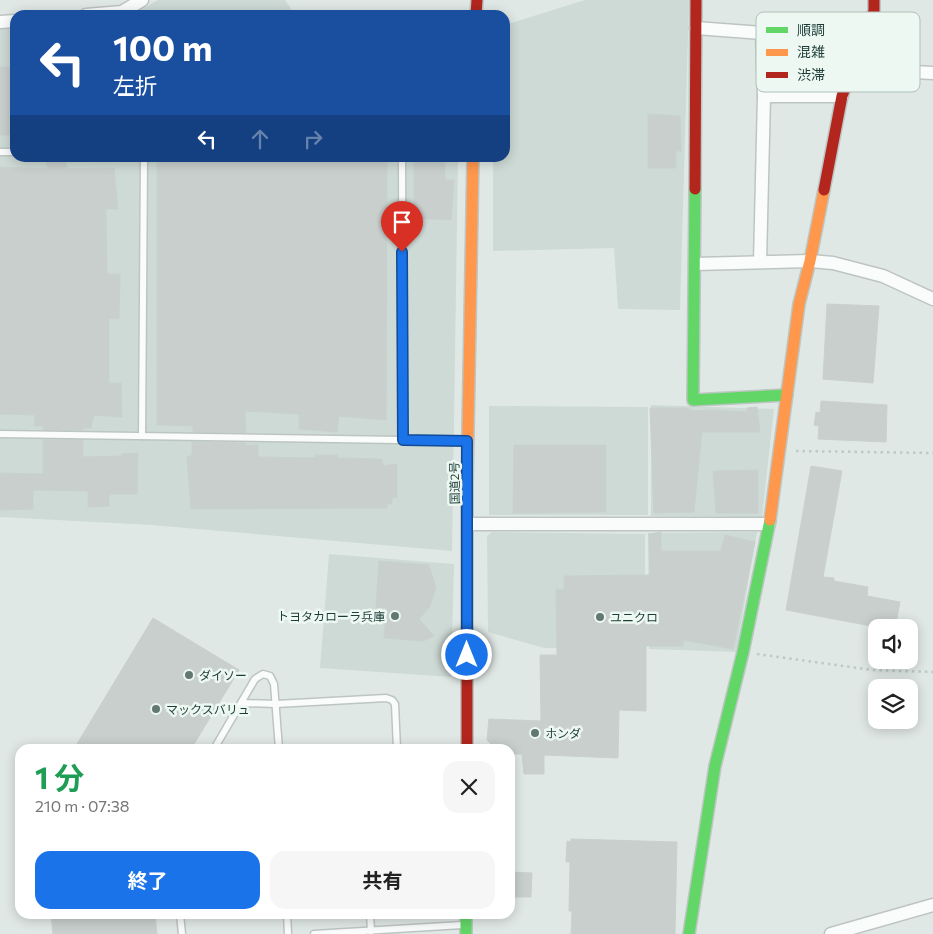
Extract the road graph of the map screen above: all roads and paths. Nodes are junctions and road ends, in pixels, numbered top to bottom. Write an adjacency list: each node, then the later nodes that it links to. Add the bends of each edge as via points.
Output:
1 (142, 0): 3 (street)
2 (696, 0): 4 (main road)
3 (125, 10)
4 (696, 28): 5 (street); 17 (main road)
5 (756, 33)
6 (920, 72): 7 (street)
7 (933, 73)
8 (764, 92): 10 (street)
9 (843, 92): 11 (main road)
10 (764, 96): 11 (street); 16 (street)
11 (842, 96): 15 (main road)
12 (144, 162): 21 (lane)
13 (402, 162): 22 (lane)
14 (473, 162): 23 (main road, 国道2号)
15 (810, 261): 16 (street); 18 (street, via 833,263 883,276); 19 (main road, via 799,304)
16 (760, 262): 17 (street)
17 (694, 264): 19 (main road, via 693,400)
18 (933, 299)
19 (787, 395): 24 (main road)
20 (0, 434): 21 (lane)
21 (142, 436): 22 (lane)
22 (403, 440): 23 (lane)
23 (467, 441): 26 (main road, 国道2号)
24 (779, 450): 25 (path); 27 (main road)
25 (933, 453)
26 (468, 524): 27 (street); 35 (main road, 国道2号)
27 (769, 524): 28 (main road)
28 (744, 652): 29 (path, via 872,670); 45 (main road, via 715,766)
29 (933, 672)
30 (241, 703): 31 (lane); 31 (lane, via 255,679 263,674 270,676 274,684); 32 (lane)
31 (276, 704): 33 (lane); 34 (lane, via 386,698 394,704)
32 (217, 744)
33 (279, 744)
34 (397, 744)
35 (467, 744)
36 (933, 905): 46 (street)
37 (180, 919): 42 (lane)
38 (287, 919): 43 (lane)
39 (370, 919): 41 (lane)
40 (466, 924): 41 (lane)
41 (371, 930): 44 (lane)
42 (182, 934)
43 (288, 934)
44 (314, 934)
45 (689, 934)
46 (831, 934)

